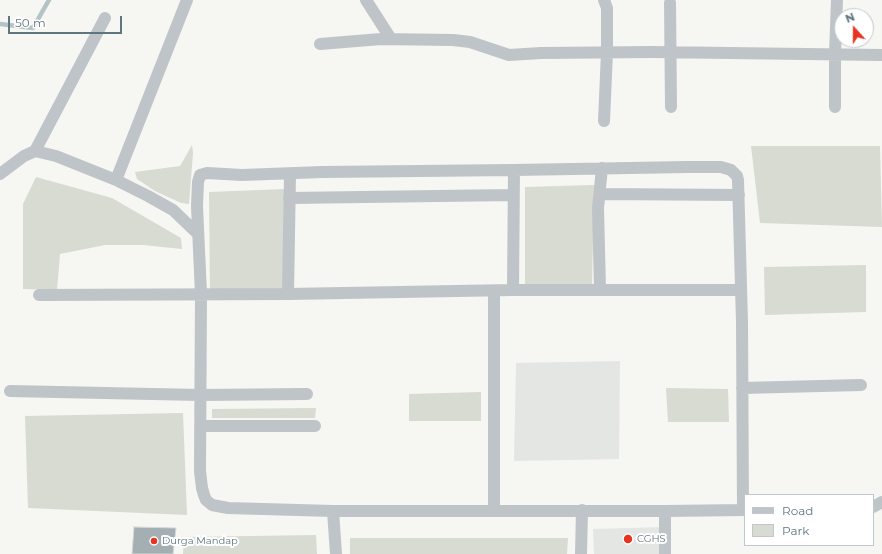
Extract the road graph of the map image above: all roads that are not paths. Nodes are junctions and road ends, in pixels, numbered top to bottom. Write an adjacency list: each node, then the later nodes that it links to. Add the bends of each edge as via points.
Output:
1 (187, 0): 21 (street)
2 (366, 0): 7 (street)
3 (604, 0): 9 (street, via 607,8)
4 (837, 0): 11 (street)
5 (670, 3): 10 (street)
6 (105, 18): 16 (street)
7 (391, 39): 8 (street); 9 (street, via 470,42 508,55)
8 (320, 44)
9 (607, 52): 10 (street); 15 (street)
10 (670, 52): 11 (street); 13 (street)
11 (835, 55): 12 (street); 14 (street)
12 (882, 55)
13 (671, 107)
14 (835, 107)
15 (604, 121)
16 (35, 151): 19 (street); 21 (street, via 56,156)
17 (602, 168): 18 (street); 22 (street); 24 (street, via 727,168 738,176)
18 (514, 170): 20 (street); 23 (street)
19 (0, 174)
20 (290, 174): 25 (street); 26 (street, via 200,175)
21 (116, 180): 26 (street, via 173,210)
22 (600, 194): 24 (street); 28 (street)
23 (513, 195): 25 (street); 27 (street)
24 (739, 195): 29 (street)
25 (290, 198): 32 (street)
26 (198, 234): 31 (street)
27 (513, 290): 28 (street); 30 (street)
28 (600, 290): 29 (street)
29 (741, 290): 35 (street)
30 (494, 291): 32 (street); 44 (street)
31 (202, 294): 32 (street); 33 (street); 38 (street)
32 (288, 294)
33 (38, 295)
34 (861, 385): 35 (street)
35 (742, 388): 42 (street)
36 (10, 391): 38 (street)
37 (307, 394): 38 (street)
38 (200, 396): 39 (street)
39 (200, 426): 40 (street); 43 (street, via 202,488 206,500 212,505 228,508)
40 (315, 426)
41 (582, 510): 44 (street); 45 (street); 47 (street)
42 (744, 510): 45 (street)
43 (333, 511): 44 (street); 46 (street)
44 (494, 511)
45 (664, 511): 48 (street)
46 (336, 554)
47 (581, 554)
48 (665, 554)

